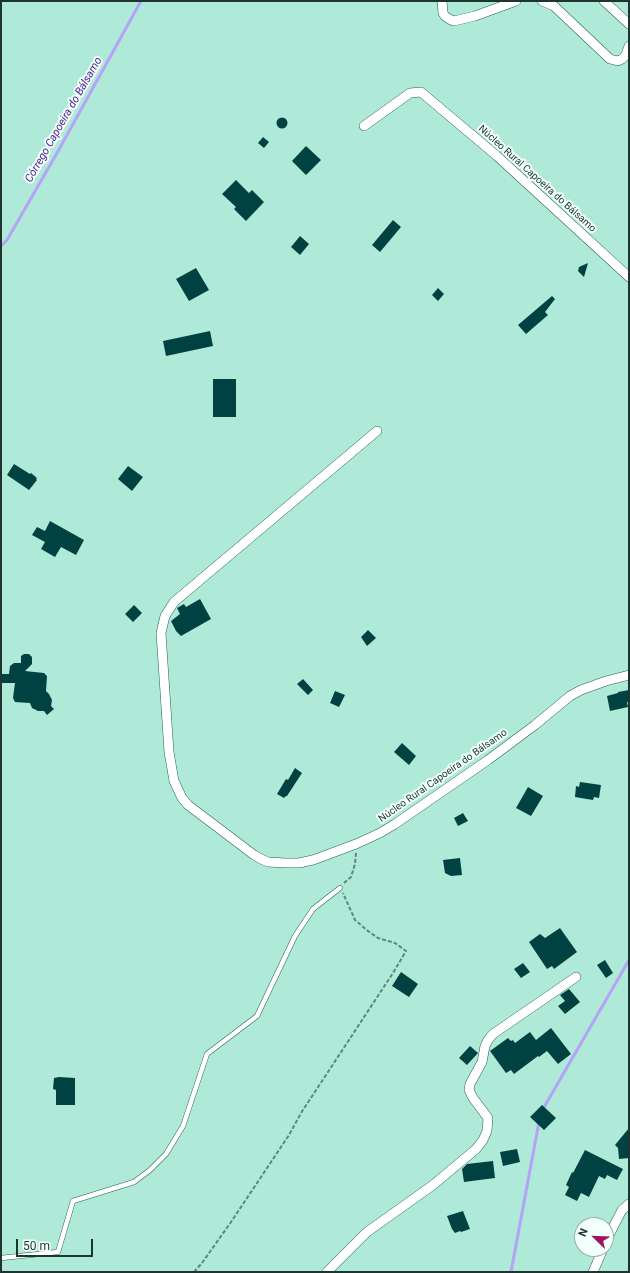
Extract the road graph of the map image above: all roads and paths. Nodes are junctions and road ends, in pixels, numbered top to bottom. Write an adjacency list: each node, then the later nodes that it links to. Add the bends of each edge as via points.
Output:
1 (442, 1): 2 (street, via 445,16 454,21)
2 (516, 1)
3 (542, 1): 6 (street, via 554,6 610,59 622,59)
4 (604, 1): 5 (street)
5 (629, 24)
6 (629, 46)
7 (364, 126): 8 (street, Núcleo Rural Capoeira do Bálsamo, via 410,93 421,92 497,156)
8 (629, 277)
9 (377, 431): 11 (street, Núcleo Rural Capoeira do Bálsamo, via 174,602 165,616 161,633 171,769 178,790 188,805 254,855 268,862 299,863)
10 (629, 675): 11 (street, Núcleo Rural Capoeira do Bálsamo, via 600,683 570,696 476,769 395,824)
11 (356, 844): 12 (path, via 355,864 351,877)
12 (340, 888): 17 (lane, via 313,909 295,936 257,1016 207,1054 183,1126 166,1154 134,1182 73,1201 58,1252); 18 (path, via 355,920 378,938 395,942 406,951 289,1135)
13 (576, 977): 19 (street, via 488,1040 482,1062 469,1090 488,1118 487,1131 476,1149 433,1185 367,1232)
14 (629, 1204): 15 (street, via 622,1210)
15 (614, 1226)
16 (600, 1257): 20 (street)
17 (1, 1258)
18 (194, 1272)
19 (327, 1272)
20 (593, 1272)

